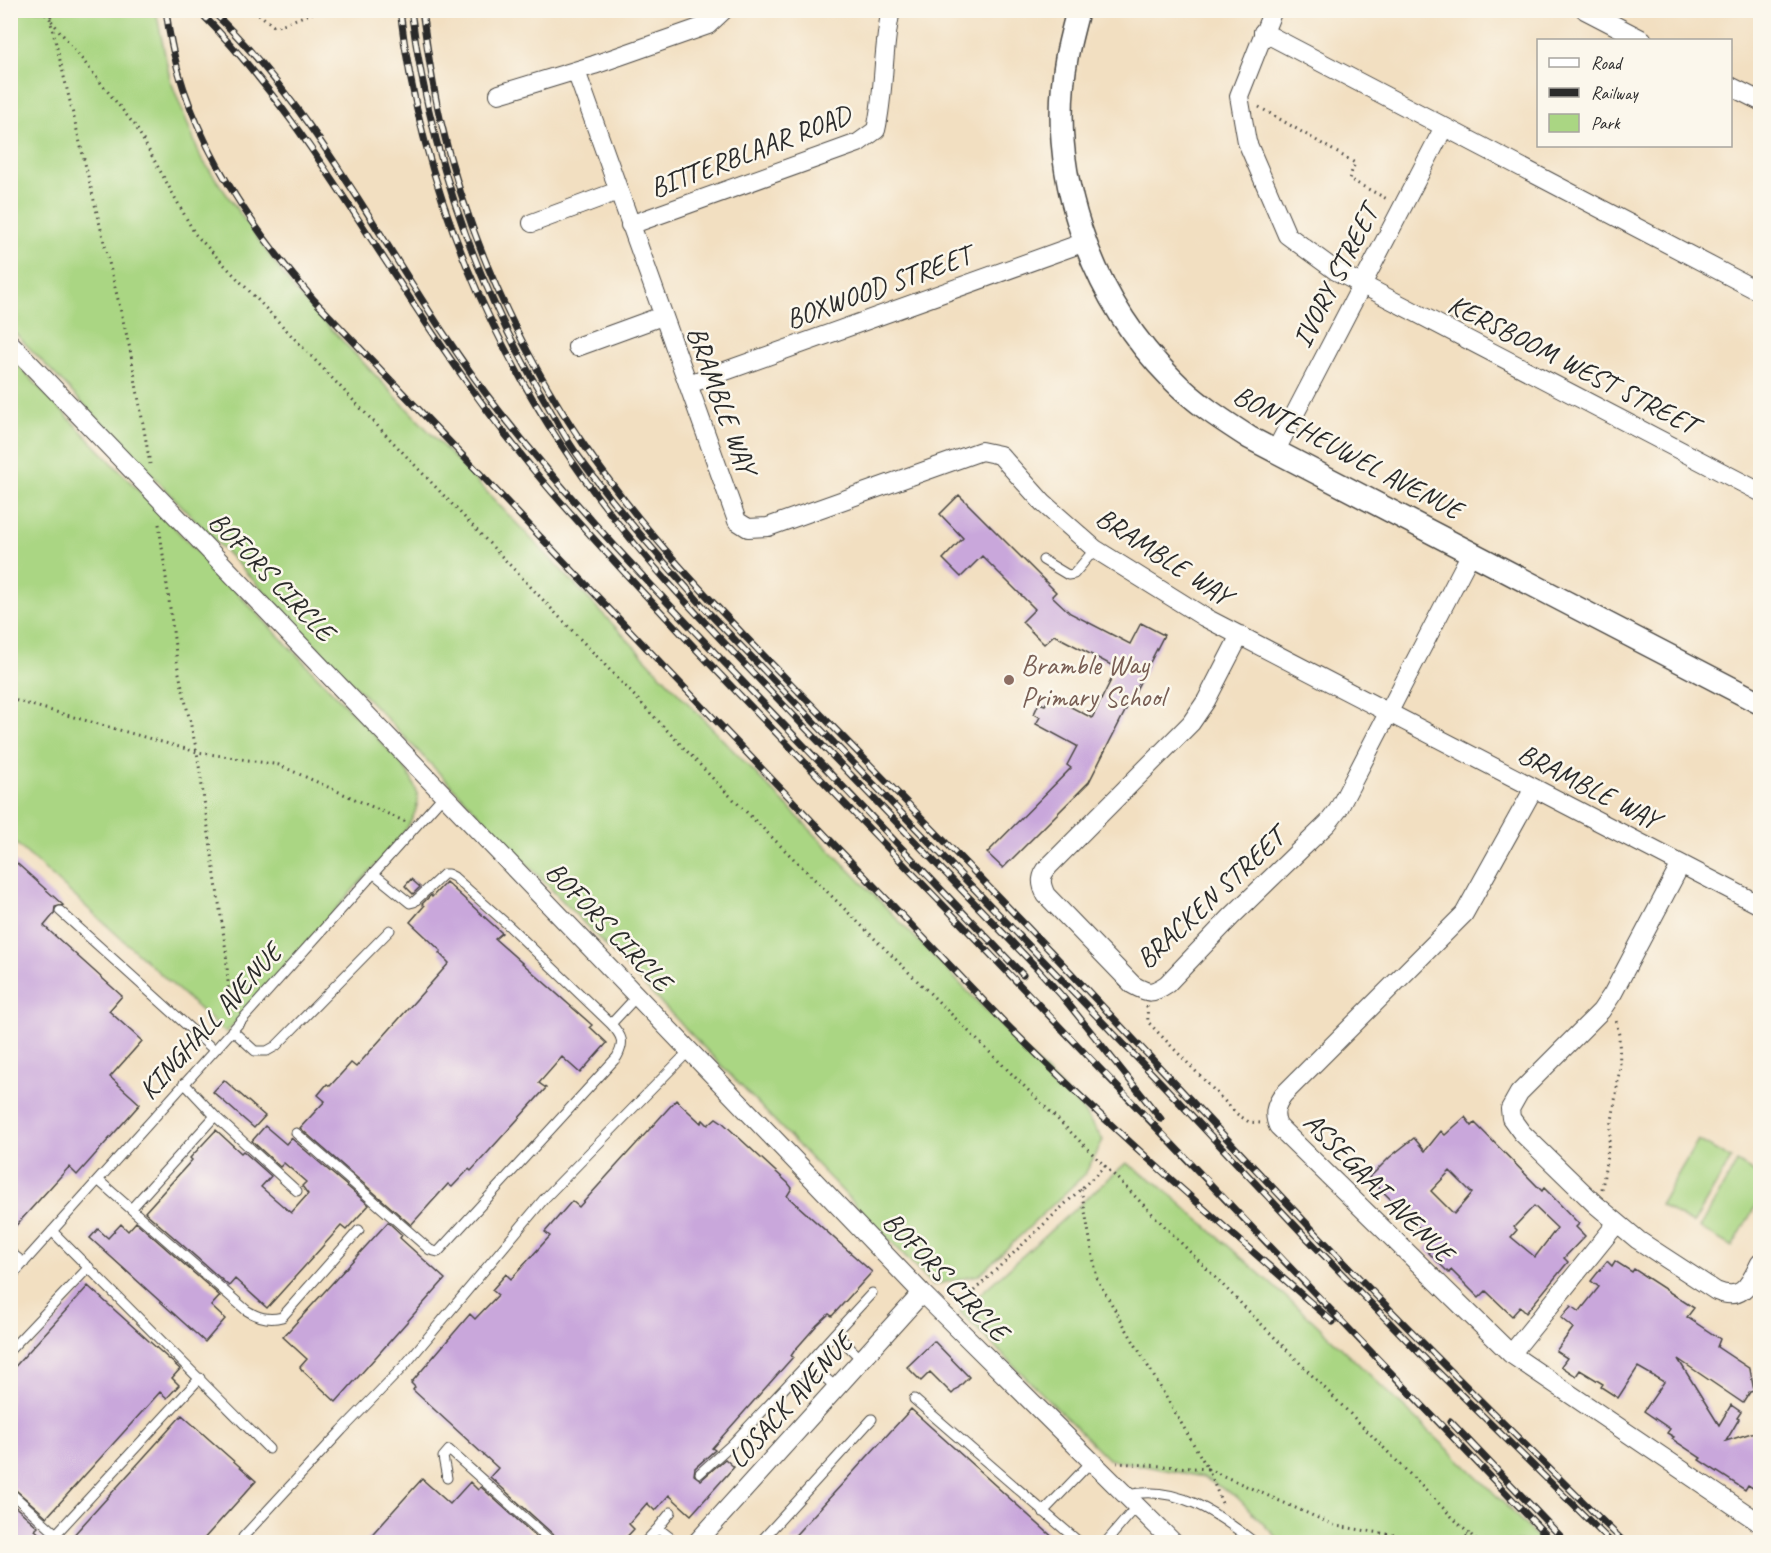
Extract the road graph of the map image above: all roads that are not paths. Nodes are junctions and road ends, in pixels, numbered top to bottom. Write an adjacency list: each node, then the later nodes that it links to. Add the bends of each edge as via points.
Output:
1 (724, 10): 8 (street, via 708,25)
2 (891, 10): 15 (street, BITTERBLAAR ROAD, via 876,130 858,143)
3 (1078, 10): 16 (street, BONTEHEUWEL AVENUE, via 1067,56 1064,144 1073,204)
4 (1273, 10): 6 (street)
5 (1585, 10): 7 (street)
6 (1263, 32): 12 (street); 17 (street, KERSBOOM WEST STREET, via 1239,96 1247,142 1287,235 1335,272)
7 (1641, 39)
8 (576, 71): 10 (street); 13 (street, BRAMBLE WAY)
9 (1732, 86): 11 (street)
10 (499, 94)
11 (1761, 101)
12 (1444, 127): 17 (street, IVORY STREET); 18 (street)
13 (618, 191): 14 (street); 15 (street, BRAMBLE WAY)
14 (532, 223)
15 (630, 225): 19 (street, BRAMBLE WAY)
16 (1085, 242): 22 (street, BOXWOOD STREET); 23 (street, BONTEHEUWEL AVENUE, via 1123,319 1164,370 1215,417)
17 (1361, 285): 23 (street, IVORY STREET); 24 (street, KERSBOOM WEST STREET)
18 (1761, 292)
19 (662, 316): 21 (street, BRAMBLE WAY); 22 (street, BRAMBLE WAY)
20 (10, 343): 32 (street, BOFORS CIRCLE)
21 (577, 347)
22 (689, 384): 25 (street, BRAMBLE WAY, via 737,521 748,528 768,527 981,451 1000,455 1043,503)
23 (1275, 452): 26 (street, BONTEHEUWEL AVENUE)
24 (1761, 492)
25 (1095, 549): 27 (lane, via 1074,574 1068,575); 28 (street, BRAMBLE WAY)
26 (1471, 553): 29 (street, BONTEHEUWEL AVENUE); 30 (street, BRACKEN STREET)
27 (1043, 560)
28 (1240, 635): 30 (street, BRAMBLE WAY); 30 (street, BRACKEN STREET, via 1191,723 1049,866 1041,879 1046,895 1146,993 1167,984 1328,823 1346,797)
29 (1761, 703)
30 (1389, 712): 31 (street, BRAMBLE WAY)
31 (1534, 788): 33 (street, BRAMBLE WAY); 61 (street, ASSEGAAI AVENUE, via 1464,914 1283,1095 1275,1110 1278,1126)
32 (444, 795): 34 (lane, KINGHALL AVENUE); 38 (street, BOFORS CIRCLE)
33 (1681, 864): 35 (street, BRAMBLE WAY); 49 (street, via 1601,1011 1519,1093 1510,1109 1511,1118 1522,1133)
34 (374, 873): 39 (lane, via 410,903 444,874 454,877); 40 (lane, KINGHALL AVENUE)
35 (1761, 905)
36 (60, 911): 41 (lane)
37 (390, 930): 40 (lane, via 276,1046 255,1051)
38 (638, 995): 39 (lane); 42 (street, BOFORS CIRCLE)
39 (611, 1024): 45 (lane, via 623,1041 616,1057 438,1252 430,1250)
40 (232, 1030): 41 (lane, KINGHALL AVENUE)
41 (214, 1050): 43 (lane, KINGHALL AVENUE)
42 (690, 1050): 58 (street, BOFORS CIRCLE); 79 (lane, via 544,1199 404,1366)
43 (184, 1083): 44 (lane); 46 (lane, KINGHALL AVENUE)
44 (215, 1116): 47 (lane); 48 (lane)
45 (296, 1133)
46 (98, 1180): 48 (lane); 51 (lane, KINGHALL AVENUE)
47 (297, 1191)
48 (131, 1209): 50 (lane, via 256,1317 282,1317)
49 (1617, 1223): 54 (street, via 1726,1295 1742,1291); 61 (street)
50 (359, 1230)
51 (52, 1231): 53 (lane, KINGHALL AVENUE); 55 (lane)
52 (10, 1252): 53 (lane)
53 (24, 1263): 56 (lane, KINGHALL AVENUE)
54 (1761, 1263)
55 (88, 1268): 60 (lane); 64 (lane)
56 (10, 1278)
57 (872, 1293): 59 (lane)
58 (922, 1293): 62 (street, LOSACK AVENUE); 69 (street, BOFORS CIRCLE)
59 (835, 1333): 62 (lane); 63 (lane)
60 (10, 1350)
61 (1511, 1354): 76 (street, ASSEGAAI AVENUE)
62 (862, 1359): 65 (street, LOSACK AVENUE)
63 (808, 1363): 65 (lane); 70 (lane)
64 (200, 1378): 68 (lane); 78 (lane)
65 (837, 1388): 84 (street, LOSACK AVENUE)
66 (914, 1399): 75 (lane)
67 (872, 1419): 85 (lane)
68 (269, 1449)
69 (1092, 1461): 73 (street, BOFORS CIRCLE); 75 (lane)
70 (700, 1473)
71 (447, 1478): 81 (lane, via 443,1457 449,1450)
72 (10, 1492): 78 (lane)
73 (1132, 1501): 87 (lane); 88 (street, BOFORS CIRCLE); 89 (lane, via 1143,1491 1167,1492 1199,1505)
74 (671, 1512): 77 (lane)
75 (1043, 1512): 86 (lane)
76 (1761, 1523)
77 (658, 1528): 82 (lane); 83 (lane)
78 (56, 1534): 80 (lane)
79 (243, 1537)
80 (65, 1542)
81 (552, 1542)
82 (645, 1542)
83 (676, 1542)
84 (697, 1542)
85 (760, 1542)
86 (1079, 1542)
87 (1106, 1542)
88 (1173, 1542)
89 (1254, 1542)

